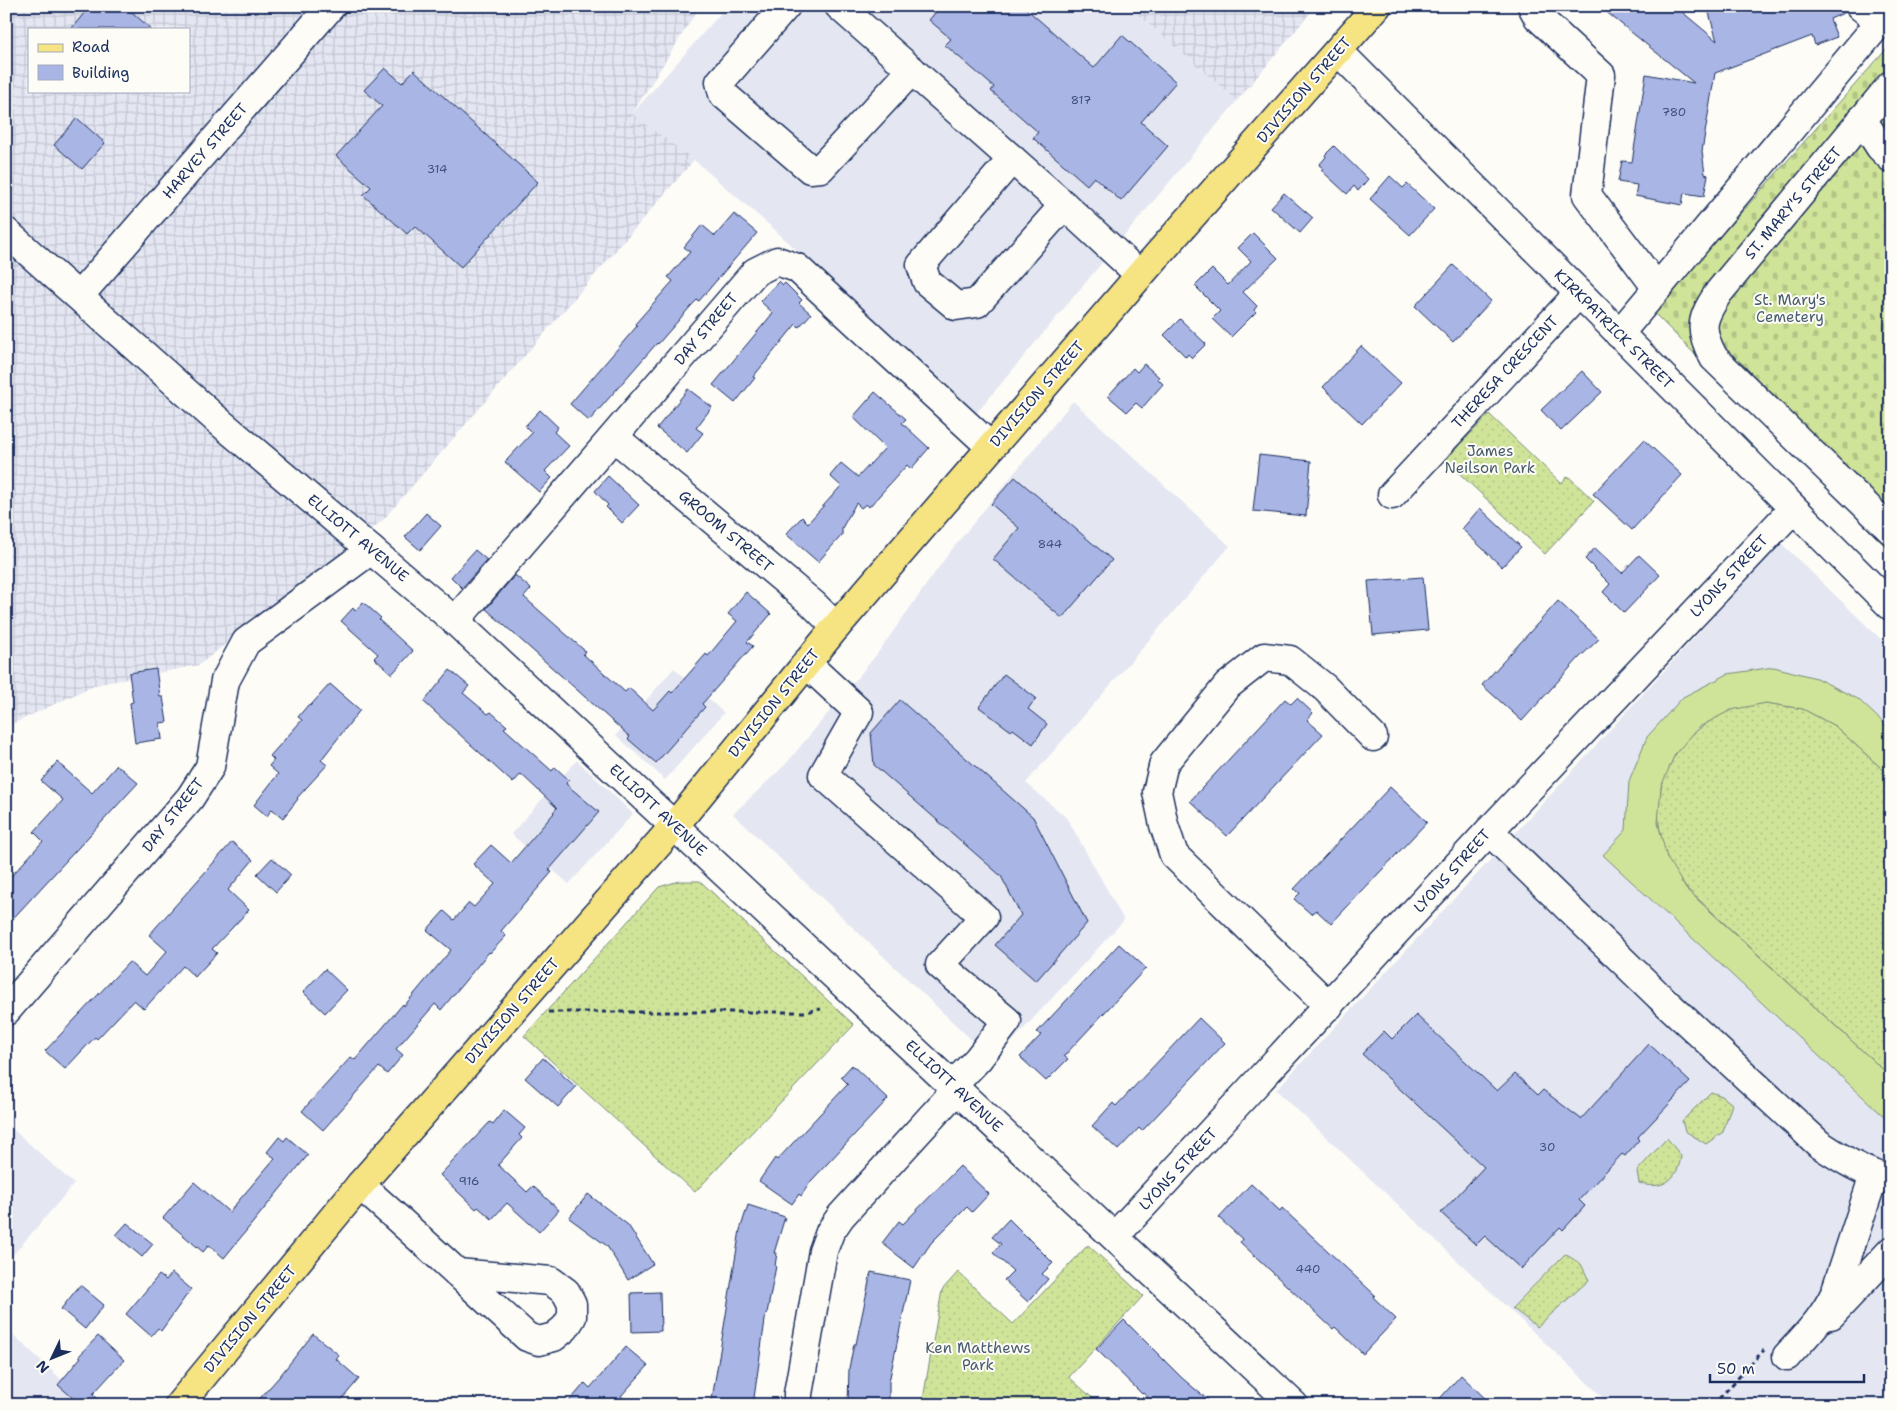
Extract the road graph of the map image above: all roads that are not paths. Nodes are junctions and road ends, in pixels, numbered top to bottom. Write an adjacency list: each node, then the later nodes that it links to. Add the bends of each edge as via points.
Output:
1 (331, 6): 18 (street, HARVEY STREET)
2 (786, 6): 8 (street, via 720,82 723,94 810,169 821,168)
3 (839, 6): 8 (street)
4 (1377, 6): 7 (main road, DIVISION STREET)
5 (1532, 6): 16 (street, via 1538,17 1601,76 1587,195)
6 (1877, 12): 16 (street)
7 (1338, 51): 15 (main road, DIVISION STREET); 17 (street, KIRKPATRICK STREET)
8 (912, 70): 12 (street)
9 (1891, 85): 10 (street, ST. MARY'S STREET)
10 (1862, 119): 11 (street); 24 (street, ST. MARY'S STREET, via 1719,292 1702,325 1714,358)
11 (1891, 158)
12 (1012, 159): 13 (street); 13 (street, via 921,265 927,282 956,306 977,303)
13 (1064, 205): 15 (street)
14 (6, 232): 18 (street, ELLIOTT AVENUE)
15 (1140, 275): 21 (main road, DIVISION STREET)
16 (1657, 288): 19 (street)
17 (1578, 292): 19 (street, KIRKPATRICK STREET); 22 (street, THERESA CRESCENT)
18 (79, 296): 25 (street, ELLIOTT AVENUE, via 215,418)
19 (1619, 334): 23 (street, KIRKPATRICK STREET)
20 (614, 437): 21 (street, DAY STREET, via 755,272 777,261 797,268); 27 (street, DAY STREET); 28 (street, GROOM STREET, via 813,604)
21 (992, 447): 28 (main road, DIVISION STREET)
22 (1392, 495)
23 (1793, 509): 26 (street, KIRKPATRICK STREET); 32 (street, LYONS STREET)
24 (1891, 530)
25 (371, 550): 27 (street, ELLIOTT AVENUE); 34 (street, DAY STREET, via 246,642 225,681 210,766 190,798)
26 (1891, 606)
27 (455, 621): 31 (street, ELLIOTT AVENUE)
28 (836, 627): 29 (main road, DIVISION STREET)
29 (806, 663): 31 (main road, DIVISION STREET); 35 (street, via 859,712 823,775 984,917 940,965 1007,1021)
30 (1373, 737): 33 (street, via 1325,688 1290,660 1264,657 1227,686 1164,764 1157,792 1174,855)
31 (675, 825): 35 (street, ELLIOTT AVENUE); 37 (main road, DIVISION STREET)
32 (1488, 831): 33 (street, LYONS STREET); 36 (street, via 1819,1144 1843,1160)
33 (1329, 1006): 38 (street, LYONS STREET)
34 (6, 1011)
35 (955, 1087): 38 (street, ELLIOTT AVENUE); 44 (street, via 830,1232 823,1251)
36 (1882, 1178): 41 (street, via 1835,1293)
37 (360, 1185): 40 (street); 43 (main road, DIVISION STREET)
38 (1115, 1236): 45 (street, ELLIOTT AVENUE)
39 (1891, 1251): 41 (street, via 1834,1313)
40 (457, 1274)
41 (1817, 1324): 42 (street)
42 (1777, 1351)
43 (179, 1405)
44 (798, 1405)
45 (1294, 1405)

